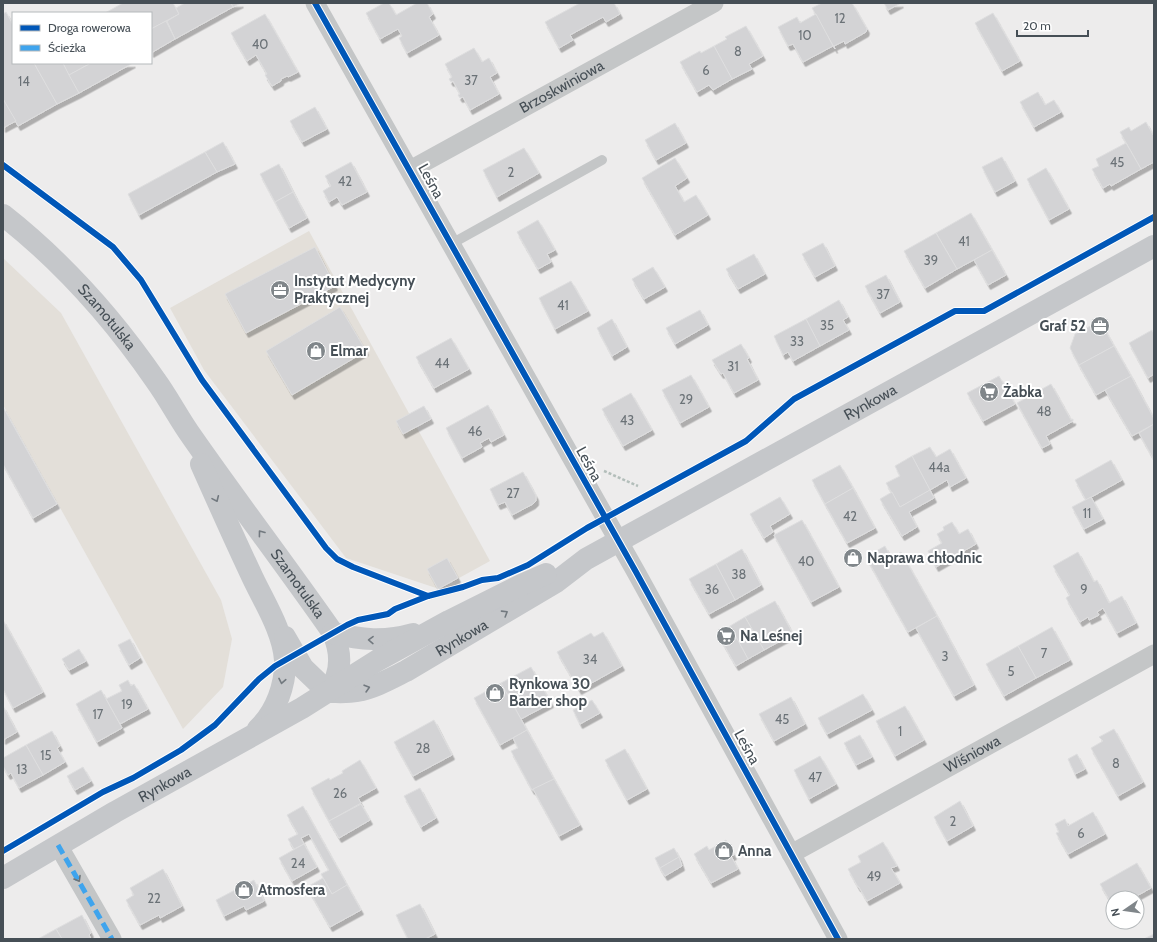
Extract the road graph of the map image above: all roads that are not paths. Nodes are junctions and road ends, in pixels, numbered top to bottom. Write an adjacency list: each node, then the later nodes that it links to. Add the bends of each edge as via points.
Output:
1 (315, 3): 4 (street, Leśna)
2 (714, 3): 4 (street, Brzoskwiniowa)
3 (602, 160): 6 (lane)
4 (410, 170): 6 (street, Leśna)
5 (3, 215): 8 (street, Szamotulska, via 61,265 108,316 157,382)
6 (451, 244): 9 (street, Leśna)
7 (1154, 246): 9 (street, Rynkowa)
8 (191, 436): 12 (street, Szamotulska, one-way to 12, via 213,494); 13 (street, Szamotulska, one-way to 8)
9 (618, 542): 10 (street, Rynkowa); 18 (street, Leśna)
10 (586, 559): 11 (street, Rynkowa, via 533,579); 15 (street, Rynkowa, one-way to 10, via 357,691 387,681 556,582)
11 (449, 621): 13 (street, Szamotulska, one-way to 13, via 392,639 365,640); 15 (street, Rynkowa, via 378,660)
12 (277, 629): 15 (street, Szamotulska, via 306,671); 16 (street, Szamotulska, one-way to 16, via 285,661 282,681 271,713)
13 (333, 633): 15 (street, Szamotulska, via 338,644 340,662 337,678)
14 (1154, 654): 18 (street, Wiśniowa)
15 (328, 692): 16 (street, Rynkowa)
16 (251, 736): 17 (street, Rynkowa)
17 (58, 845): 19 (street, Rynkowa); 20 (street, one-way to 20)
18 (791, 854): 21 (street, Leśna)
19 (3, 878)
20 (112, 939)
21 (838, 939)

